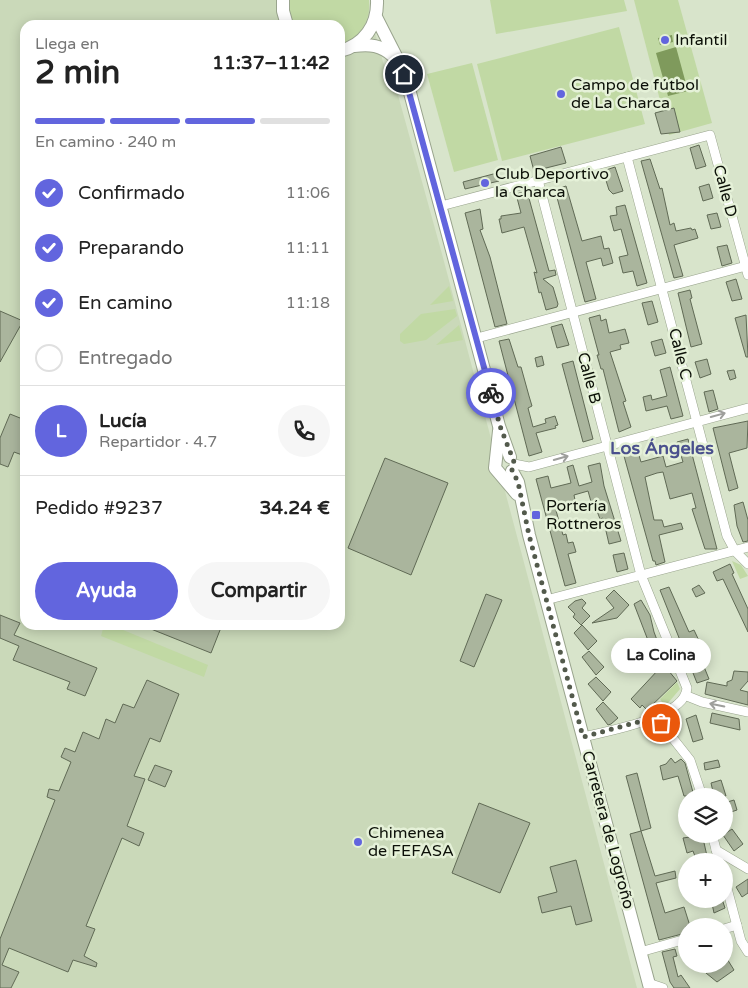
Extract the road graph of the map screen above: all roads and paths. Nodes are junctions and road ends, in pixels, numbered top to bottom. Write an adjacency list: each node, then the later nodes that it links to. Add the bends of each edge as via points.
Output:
1 (283, 0): 4 (main road)
2 (377, 0): 3 (main road)
3 (376, 17): 5 (main road, via 364,38); 7 (main road, Carretera de Logroño)
4 (286, 20)
5 (354, 46): 6 (main road); 7 (main road, via 379,46)
6 (345, 49)
7 (397, 60): 10 (main road, Carretera de Logroño, via 418,120)
8 (628, 157): 9 (street); 11 (street, Calle D, via 710,135); 12 (street, Calle C)
9 (538, 180): 10 (street); 13 (street, Calle B)
10 (441, 206): 14 (main road, Carretera de Logroño)
11 (747, 271): 12 (street)
12 (663, 288): 13 (street); 16 (street, Calle C)
13 (572, 312): 14 (street); 18 (street, Calle B)
14 (477, 338): 17 (main road, Carretera de Logroño)
15 (748, 408): 16 (street, one-way to 15)
16 (697, 421): 18 (street); 24 (street, Calle C, via 727,536)
17 (500, 426): 19 (main road, Carretera de Logroño); 20 (main road, Carretera de Logroño)
18 (607, 445): 20 (street, one-way to 18, via 529,467); 26 (street, Calle B)
19 (496, 460): 20 (main road, via 502,456); 21 (main road, via 495,468)
20 (512, 464): 21 (main road, via 506,475); 22 (main road, Carretera de Logroño)
21 (499, 474): 22 (main road, Carretera de Logroño)
22 (520, 498): 27 (main road, Carretera de Logroño)
23 (748, 547): 24 (street)
24 (735, 551): 25 (street); 26 (street)
25 (748, 564)
26 (641, 575): 27 (street); 28 (street, Calle B, via 681,669)
27 (552, 599): 31 (main road, Carretera de Logroño)
28 (686, 696): 29 (street, one-way to 28); 30 (street)
29 (748, 712)
30 (656, 717): 31 (street); 32 (street, via 690,760)
31 (583, 737): 41 (main road, Carretera de Logroño)
32 (699, 788)
33 (714, 843): 34 (street)
34 (716, 850): 35 (street); 36 (street)
35 (717, 853)
36 (748, 870)
37 (732, 908): 38 (street)
38 (737, 925): 39 (street); 42 (street)
39 (733, 926)
40 (678, 941): 41 (street)
41 (640, 952): 43 (main road, Carretera de Logroño)
42 (748, 952)
43 (649, 985): 44 (street)
44 (662, 988)

